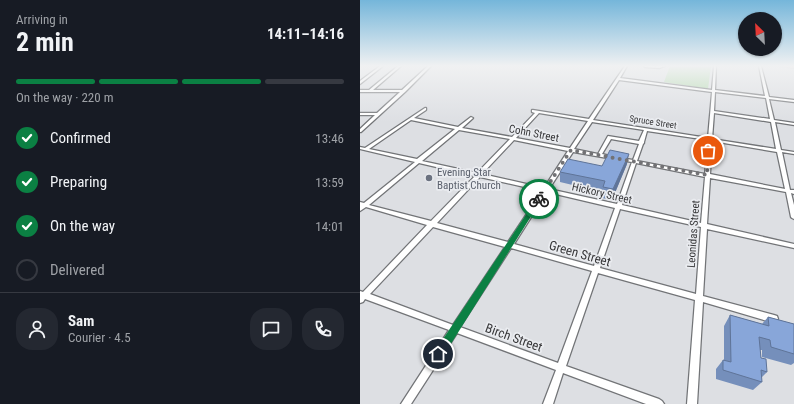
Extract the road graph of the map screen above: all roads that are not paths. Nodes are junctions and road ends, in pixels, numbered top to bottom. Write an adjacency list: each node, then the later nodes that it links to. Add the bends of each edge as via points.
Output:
1 (377, 85): 8 (street)
2 (410, 85): 9 (street)
3 (614, 85): 19 (street)
4 (664, 85): 10 (street)
5 (713, 85): 10 (street, Leonidas Street)
6 (764, 85): 11 (street)
7 (360, 91): 8 (street)
8 (370, 91): 9 (street)
9 (404, 91): 16 (street)
10 (713, 91): 11 (street); 14 (street, Leonidas Street)
11 (767, 97): 12 (street); 20 (street)
12 (794, 101)
13 (426, 109): 18 (street)
14 (712, 112): 20 (street); 26 (street, Leonidas Street)
15 (360, 114): 16 (street)
16 (378, 114): 24 (street)
17 (471, 118): 22 (street)
18 (411, 119): 22 (street, Cohn Street); 28 (street)
19 (590, 120): 23 (street, Spruce Street); 25 (street, Spruce Street, via 535,111); 29 (street)
20 (772, 121): 21 (street); 30 (street)
21 (794, 124)
22 (458, 129): 25 (street, Cohn Street); 33 (street)
23 (646, 129): 26 (street, Spruce Street); 27 (street)
24 (360, 131)
25 (512, 139): 29 (street, Cohn Street); 35 (street)
26 (709, 139): 30 (street, Spruce Street); 36 (street, Leonidas Street)
27 (642, 143): 32 (street, via 610,137); 34 (street)
28 (363, 148): 33 (street, Hickory Street)
29 (571, 150): 32 (street, Cohn Street); 37 (street)
30 (779, 151): 31 (street, Spruce Street); 38 (street)
31 (794, 153)
32 (600, 155): 34 (street, Cohn Street)
33 (419, 161): 35 (street, Hickory Street); 39 (street)
34 (635, 162): 36 (street, Cohn Street); 40 (street)
35 (479, 175): 37 (street, Hickory Street); 42 (street)
36 (707, 175): 38 (street, Cohn Street); 43 (street, Leonidas Street)
37 (545, 190): 40 (street, Hickory Street); 44 (street)
38 (791, 191): 41 (street)
39 (362, 206): 42 (street, Green Street)
40 (619, 207): 43 (street, Hickory Street); 46 (street)
41 (794, 217)
42 (432, 224): 44 (street, Green Street); 47 (street)
43 (704, 225): 45 (street, Hickory Street); 48 (street, Leonidas Street)
44 (509, 245): 46 (street, Green Street); 50 (street)
45 (794, 246)
46 (597, 270): 48 (street, Green Street); 51 (street)
47 (361, 297): 50 (street, Birch Street)
48 (699, 298): 49 (street, Green Street); 55 (street, Leonidas Street)
49 (779, 321)
50 (454, 329): 51 (street, Birch Street); 52 (street)
51 (561, 368): 53 (street); 54 (street, Birch Street)
52 (406, 404)
53 (548, 404)
54 (659, 404)
55 (692, 404)

